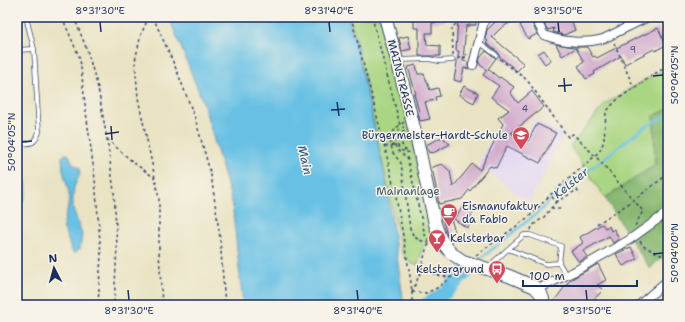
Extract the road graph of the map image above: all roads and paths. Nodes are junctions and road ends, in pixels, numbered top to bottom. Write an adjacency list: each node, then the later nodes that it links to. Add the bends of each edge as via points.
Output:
1 (26, 17): 15 (lane)
2 (62, 17): 65 (path, via 80,59 95,179 101,254)
3 (74, 17): 28 (path, via 98,88)
4 (150, 17): 36 (path, via 142,34 135,61 138,98)
5 (154, 17): 63 (path, via 196,118 211,175)
6 (351, 17): 32 (path)
7 (372, 17): 24 (path)
8 (385, 17): 18 (street, MAINSTRASSE)
9 (456, 17): 19 (path, via 456,24 452,27)
10 (484, 17): 14 (street)
11 (535, 17): 13 (street, via 544,35 550,37 583,42 595,41)
12 (648, 17): 13 (street)
13 (610, 35): 22 (path)
14 (478, 42): 17 (lane); 20 (street)
15 (34, 49): 16 (lane); 29 (lane, via 39,132 37,139 32,143)
16 (17, 50)
17 (496, 55): 34 (path, via 527,80 568,137 573,134)
18 (397, 60): 19 (lane); 33 (street, MAINSTRASSE)
19 (453, 60): 20 (path, via 456,57 465,58 466,54)
20 (474, 61)
21 (668, 66): 22 (path)
22 (634, 88): 34 (path, via 618,99 606,113 604,140)
23 (407, 121): 24 (path)
24 (400, 125): 31 (path, via 390,137)
25 (408, 127): 30 (path, via 398,130)
26 (405, 131): 33 (path, via 398,135 397,144 406,153)
27 (406, 133): 33 (path, via 401,138 402,145 405,150 413,149 413,145)
28 (107, 139): 36 (path); 66 (path, via 114,191 117,247)
29 (17, 144)
30 (394, 145): 31 (path); 48 (path, via 401,155 407,157 425,235)
31 (391, 146): 32 (path); 48 (path, via 400,163 412,235 418,239)
32 (385, 147): 62 (path)
33 (413, 148): 48 (street, MAINSTRASSE, via 435,224)
34 (596, 156): 37 (path); 39 (path)
35 (668, 174): 39 (path)
36 (155, 178): 67 (path, via 159,199)
37 (551, 195): 40 (path); 51 (path, via 523,222)
38 (580, 195): 40 (path, via 577,190)
39 (634, 200): 44 (path); 45 (path, via 643,211)
40 (556, 202): 41 (path)
41 (552, 207): 42 (path); 46 (path, via 532,226)
42 (561, 209)
43 (668, 212): 58 (street, via 636,235)
44 (597, 224)
45 (633, 230)
46 (530, 235): 49 (lane, via 524,235); 53 (lane, via 561,246)
47 (639, 239): 52 (path, via 644,246)
48 (435, 241): 55 (path, via 426,250); 56 (street, MAINSTRASSE, via 444,244 451,253 463,261)
49 (508, 249): 53 (lane, via 546,264); 56 (lane)
50 (668, 254): 52 (path)
51 (473, 257)
52 (665, 257): 54 (path)
53 (559, 263): 58 (lane)
54 (668, 266)
55 (422, 267): 59 (path, via 438,276); 62 (path)
56 (486, 268): 61 (street, MAINSTRASSE)
57 (459, 270): 59 (path)
58 (566, 275): 61 (street)
59 (452, 277): 62 (path, via 426,293)
60 (668, 280): 71 (street)
61 (538, 289): 70 (street)
62 (412, 292): 64 (path)
63 (225, 301): 68 (path); 69 (path)
64 (412, 304)
65 (98, 305)
66 (114, 305)
67 (162, 305)
68 (215, 305)
69 (225, 305)
70 (543, 305)
71 (638, 305)

